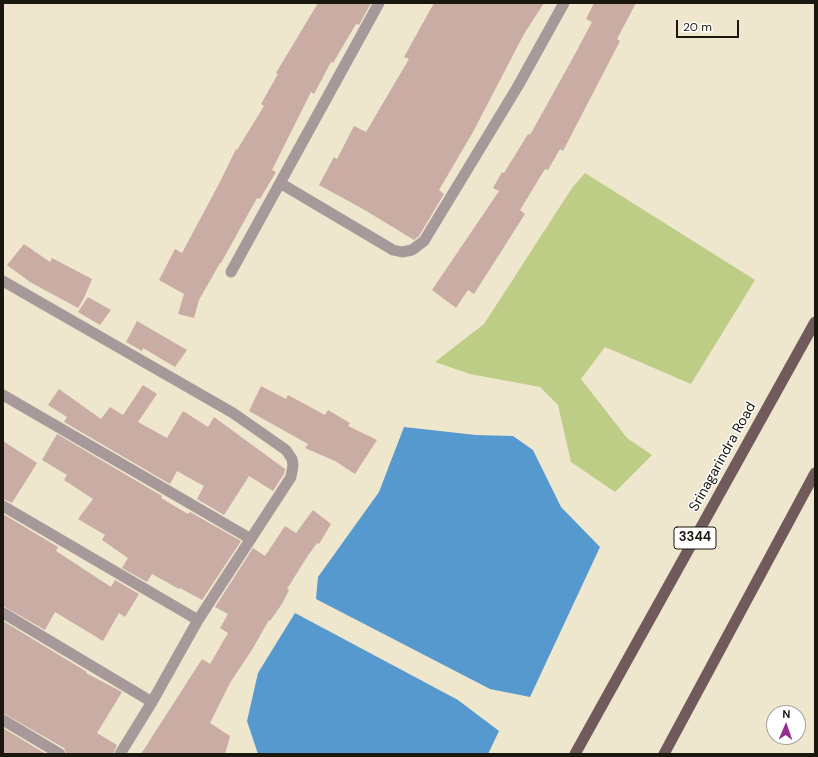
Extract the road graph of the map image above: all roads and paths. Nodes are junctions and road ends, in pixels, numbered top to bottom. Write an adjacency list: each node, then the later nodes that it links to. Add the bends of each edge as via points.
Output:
1 (379, 3): 3 (street)
2 (564, 3): 3 (street, via 518,86 424,241 412,250 393,250)
3 (280, 183): 4 (street)
4 (231, 272)
5 (3, 281): 10 (street, via 233,413 286,450 294,465 291,477)
6 (815, 322): 17 (main road, Srinagarindra Road / 3344)
7 (3, 395): 10 (street)
8 (815, 473): 18 (main road)
9 (3, 506): 12 (street)
10 (251, 540): 12 (street)
11 (3, 613): 13 (street)
12 (198, 620): 13 (street)
13 (152, 702): 16 (street)
14 (3, 720): 15 (street)
15 (60, 754)
16 (120, 754)
17 (575, 754)
18 (664, 754)

